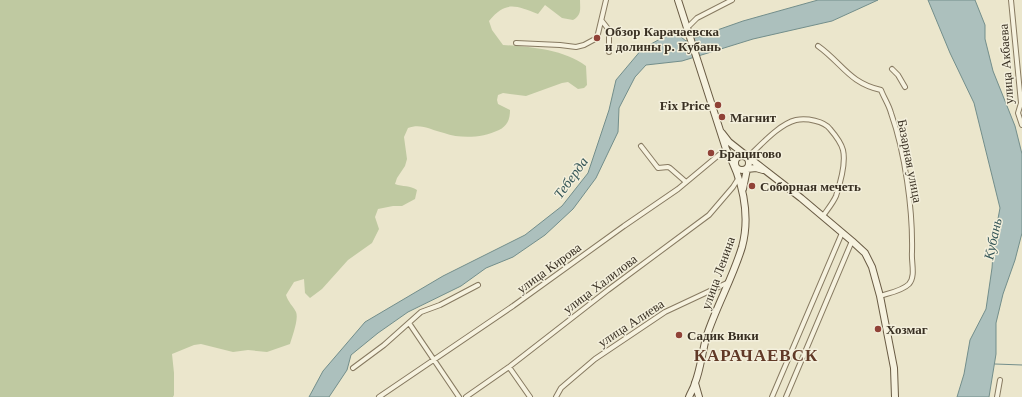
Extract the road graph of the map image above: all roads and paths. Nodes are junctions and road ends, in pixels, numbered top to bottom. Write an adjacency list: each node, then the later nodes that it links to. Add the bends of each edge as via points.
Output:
1 (606, 0): 5 (street)
2 (678, 0): 6 (main road, улица Ленина)
3 (732, 0): 6 (street, via 697,18)
4 (1011, 0): 10 (street, улица Акбаева)
5 (602, 20): 7 (street, via 597,38 584,45 576,47); 9 (street, via 609,30)
6 (688, 31): 14 (main road, улица Ленина)
7 (516, 43)
8 (818, 46): 29 (street, Базарная улица, via 854,79 870,88 881,90 891,112 900,145 913,238 912,276 909,284 903,289)
9 (609, 52)
10 (1020, 58): 13 (street, улица Акбаева, via 1021,104 1018,113)
11 (892, 69): 12 (street)
12 (905, 87)
13 (1022, 126)
14 (720, 130): 16 (main road, улица Ленина); 17 (main road, улица Ленина, via 729,142)
15 (641, 146): 22 (street, via 658,168 670,168)
16 (726, 149): 18 (main road, улица Ленина); 22 (street, улица Кирова)
17 (748, 158): 18 (main road, via 739,156); 19 (main road, via 750,162); 20 (main road, улица Ленина); 24 (street, via 767,139 797,120 819,121 828,126 839,141 844,163 836,196)
18 (735, 165): 19 (main road, via 740,170); 21 (main road, улица Ленина)
19 (747, 169): 20 (main road); 23 (main road, улица Ленина)
20 (766, 171): 24 (main road, улица Ленина)
21 (738, 179): 23 (main road, улица Ленина); 32 (street, улица Халилова, via 709,215)
22 (686, 182): 31 (street, улица Кирова)
23 (743, 193): 27 (main road, улица Ленина, via 745,212 742,245)
24 (823, 216): 25 (main road, улица Ленина)
25 (842, 233): 26 (main road, улица Ленина); 44 (street)
26 (852, 240): 29 (main road, улица Ленина, via 864,252 872,267); 45 (street)
27 (728, 282): 35 (main road, улица Ленина, via 707,336); 40 (street, улица Алиева, via 665,312 595,359 561,388)
28 (478, 285): 30 (street, via 421,312)
29 (880, 296): 46 (main road, улица Ленина, via 894,368)
30 (409, 323): 31 (street); 33 (street)
31 (434, 360): 36 (street, улица Кирова); 37 (street)
32 (509, 367): 38 (street, улица Халилова); 39 (street)
33 (353, 368)
34 (1000, 380): 47 (street)
35 (695, 383): 41 (main road, улица Ленина); 43 (main road)
36 (378, 397)
37 (459, 397)
38 (466, 397)
39 (530, 397)
40 (556, 397)
41 (690, 397): 42 (main road)
42 (695, 397)
43 (699, 397)
44 (772, 397)
45 (786, 397)
46 (895, 397)
47 (997, 397)

